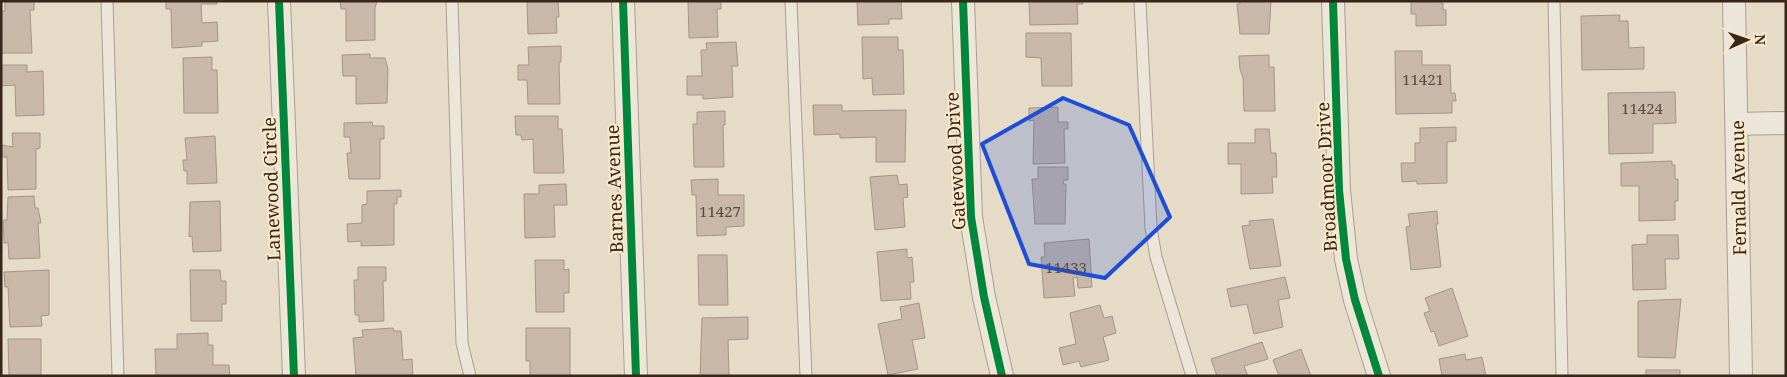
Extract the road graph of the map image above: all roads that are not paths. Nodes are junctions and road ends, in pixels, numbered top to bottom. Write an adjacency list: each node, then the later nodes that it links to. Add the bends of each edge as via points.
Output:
1 (107, 1): 13 (lane)
2 (280, 1): 14 (street, Lanewood Circle)
3 (452, 1): 15 (lane, via 462,343)
4 (622, 1): 16 (street, Barnes Avenue)
5 (791, 1): 17 (lane)
6 (963, 1): 18 (street, Gatewood Drive, via 971,217 984,297)
7 (1140, 1): 19 (lane, via 1151,228 1156,257)
8 (1333, 1): 20 (street, Broadmoor Drive, via 1339,190 1346,259)
9 (1554, 1): 21 (lane)
10 (1734, 1): 12 (street, Fernald Avenue)
11 (1786, 123): 12 (street)
12 (1737, 124): 22 (street, Fernald Avenue)
13 (118, 376)
14 (294, 376)
15 (470, 376)
16 (636, 376)
17 (806, 376)
18 (1002, 376)
19 (1192, 376)
20 (1379, 376)
21 (1562, 376)
22 (1741, 376)

